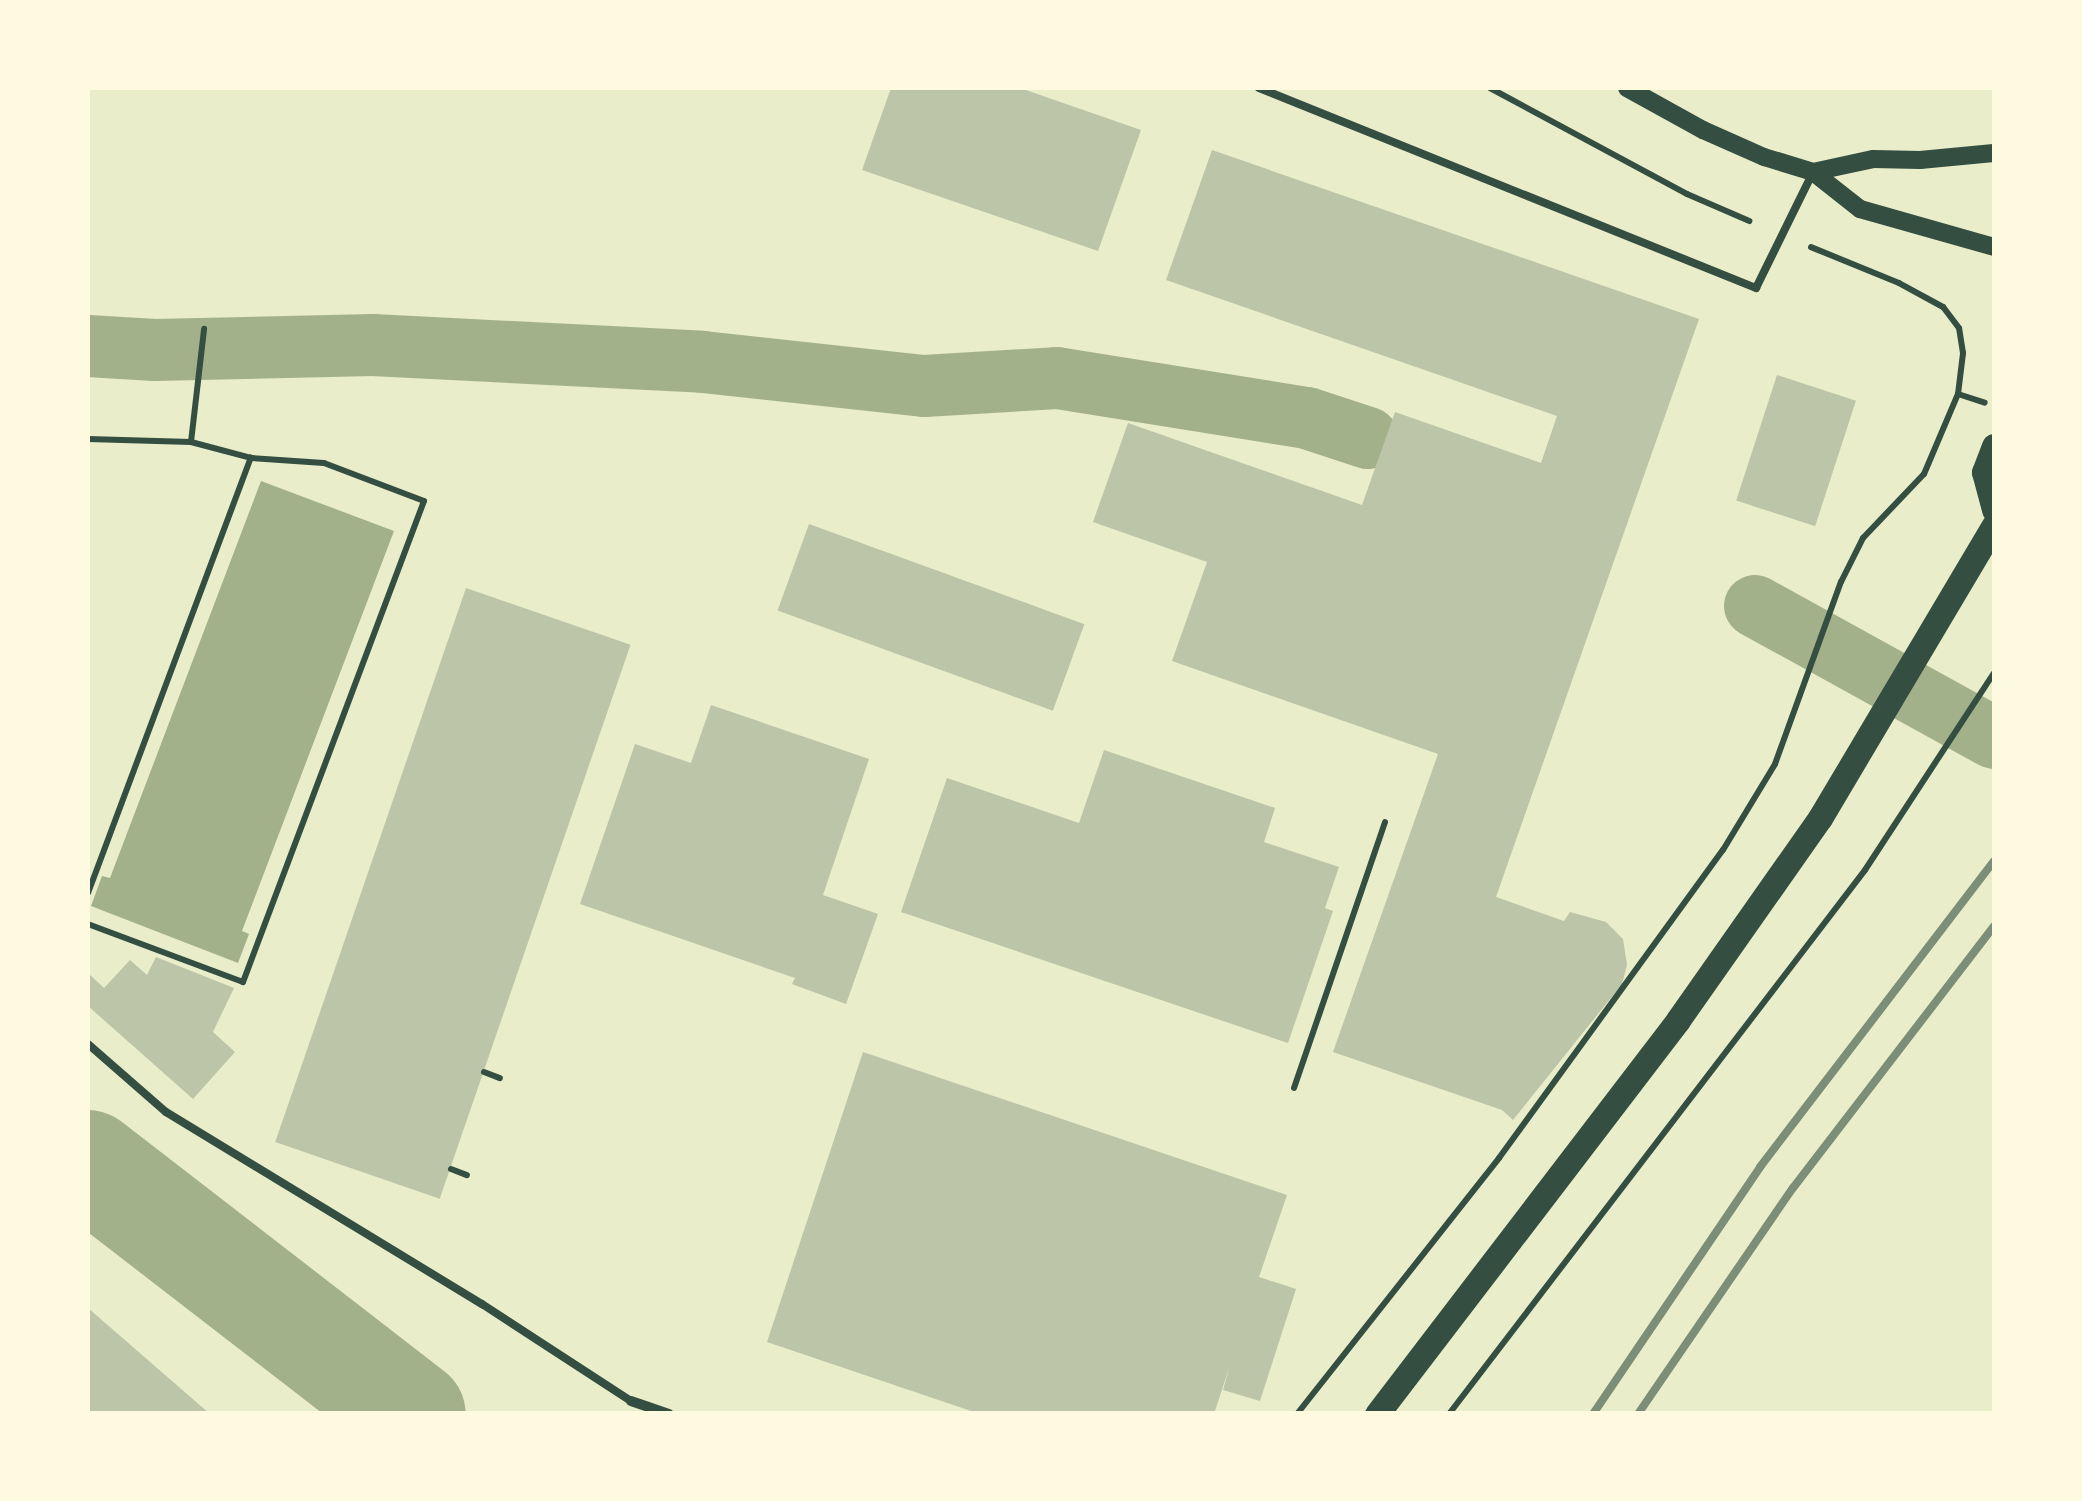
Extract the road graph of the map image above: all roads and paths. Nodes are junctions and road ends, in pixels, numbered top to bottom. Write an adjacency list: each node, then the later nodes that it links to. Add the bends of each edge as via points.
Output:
1 (1258, 88): 6 (lane, via 1756,288)
2 (1490, 88): 6 (path, via 1687,194)
3 (1627, 88): 5 (street, via 1734,144)
4 (1994, 153): 5 (street, via 1873,159)
5 (1813, 172): 6 (lane); 7 (street, via 1860,209)
6 (1781, 235): 9 (path, via 1943,307 1962,340)
7 (1994, 246)
8 (204, 329): 12 (path)
9 (1958, 394): 10 (path); 29 (path, via 1924,474 1862,538 1775,764 1684,907 1499,1158)
10 (1986, 404)
11 (88, 439): 12 (path)
12 (190, 442): 14 (path)
13 (1994, 446): 15 (main road, via 1984,472)
14 (251, 458): 19 (path); 20 (path, via 324,463 424,501 243,982)
15 (1994, 510)
16 (1994, 525): 30 (main road, via 1862,754 1678,1020)
17 (1994, 673): 31 (path, via 1865,870)
18 (1385, 822): 24 (path)
19 (88, 890)
20 (88, 924)
21 (88, 1044): 27 (lane, via 166,1112)
22 (484, 1072): 23 (path)
23 (500, 1078)
24 (1294, 1088)
25 (451, 1169): 26 (path)
26 (467, 1176)
27 (631, 1401): 28 (street)
28 (669, 1414)
29 (1297, 1414)
30 (1377, 1414)
31 (1449, 1414)

